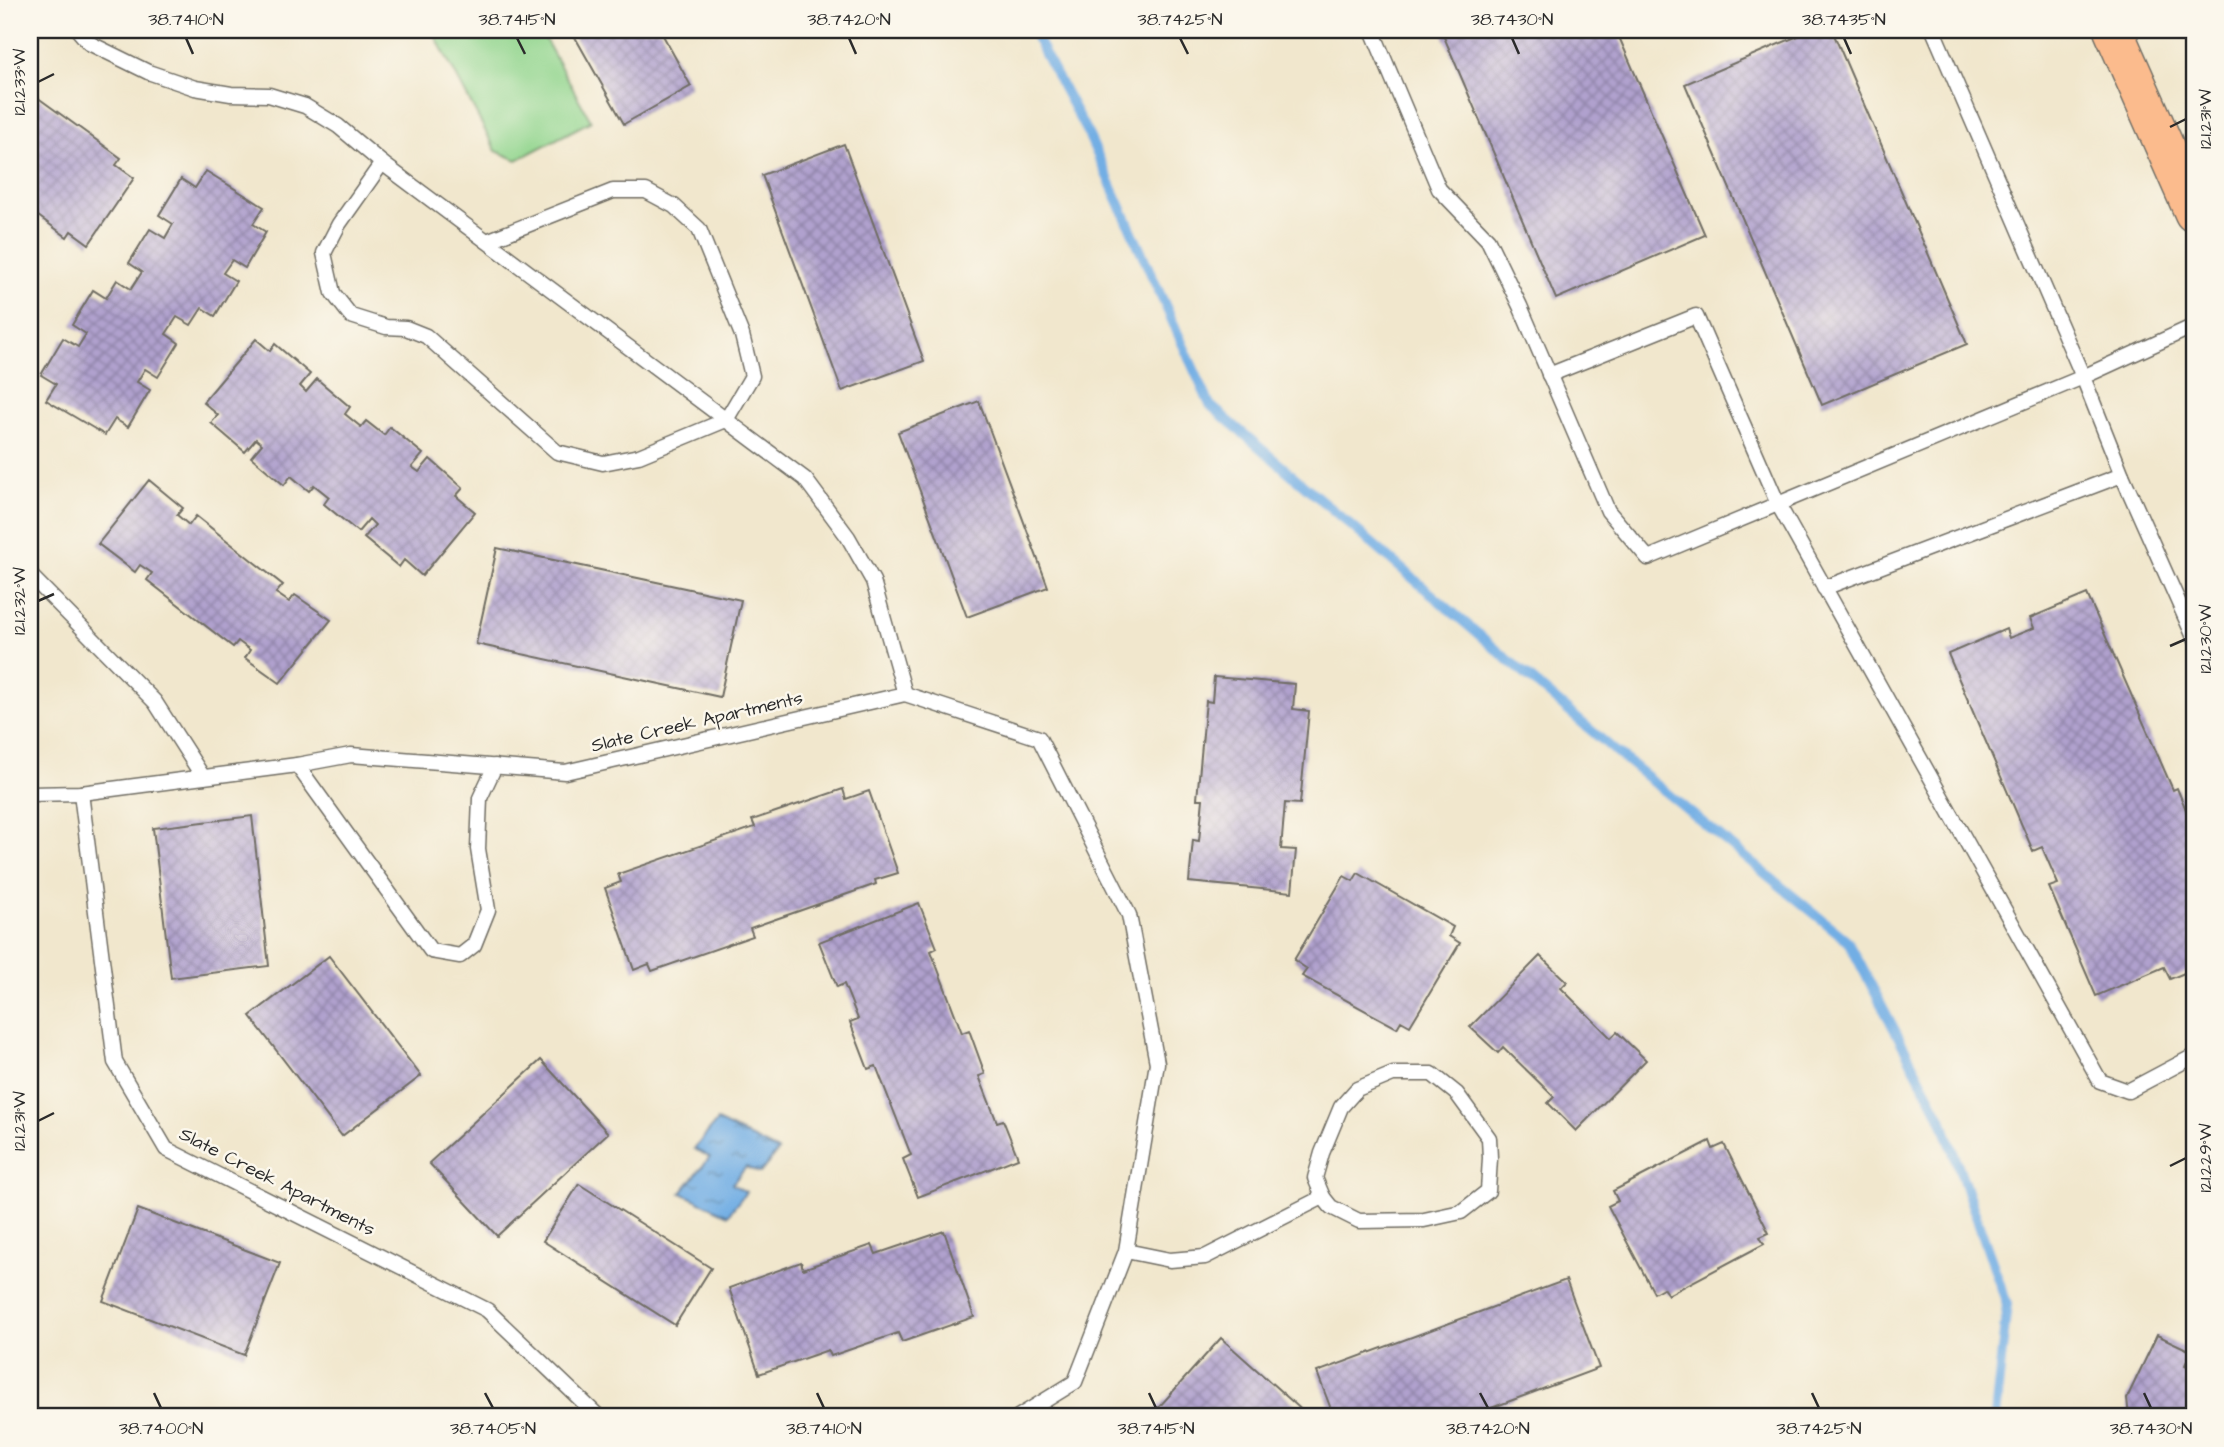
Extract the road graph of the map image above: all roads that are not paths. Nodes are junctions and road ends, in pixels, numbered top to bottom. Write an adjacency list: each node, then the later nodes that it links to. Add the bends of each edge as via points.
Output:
1 (78, 30): 5 (lane, via 89,43 183,84 231,94 269,95 305,106 338,126)
2 (1372, 30): 9 (lane, via 1439,189 1488,240)
3 (1933, 30): 10 (lane)
4 (2113, 30): 6 (main road)
5 (382, 163): 7 (lane); 11 (lane, via 324,253 333,293 351,316 426,336 557,452 603,463 639,456)
6 (2194, 213)
7 (487, 241): 11 (lane); 11 (lane, via 613,191 646,191 674,206 699,229 741,335 752,376)
8 (2194, 326): 10 (lane)
9 (1549, 374): 13 (lane, via 1608,511 1648,558); 13 (lane, via 1696,316)
10 (2083, 377): 12 (lane); 13 (lane)
11 (726, 420): 17 (lane, via 806,479 848,537 873,581)
12 (2122, 475): 15 (lane); 16 (lane)
13 (1778, 504): 15 (lane)
14 (30, 575): 20 (lane, via 155,702)
15 (1824, 588): 23 (lane, via 2100,1082 2129,1091)
16 (2194, 637)
17 (905, 694): 19 (lane, Slate Creek Apartments, via 565,772); 25 (lane, via 1040,737 1129,915 1157,1063)
18 (297, 765): 19 (lane, Slate Creek Apartments, via 351,755); 19 (lane, via 431,951 460,956 474,945 488,910 478,837 480,798); 20 (lane, Slate Creek Apartments)
19 (495, 766)
20 (203, 777): 21 (lane, Slate Creek Apartments)
21 (81, 793): 22 (lane, Slate Creek Apartments); 26 (lane, Slate Creek Apartments, via 115,1062 166,1149 487,1310)
22 (30, 794)
23 (2194, 1056)
24 (1322, 1197): 24 (lane, via 1359,1221 1424,1220 1461,1212 1488,1191 1489,1138 1457,1094 1432,1074 1393,1074 1357,1089 1341,1107 1315,1178); 25 (lane, via 1205,1256 1170,1260)
25 (1126, 1251): 27 (lane, via 1075,1382)
26 (599, 1417)
27 (1018, 1417)

